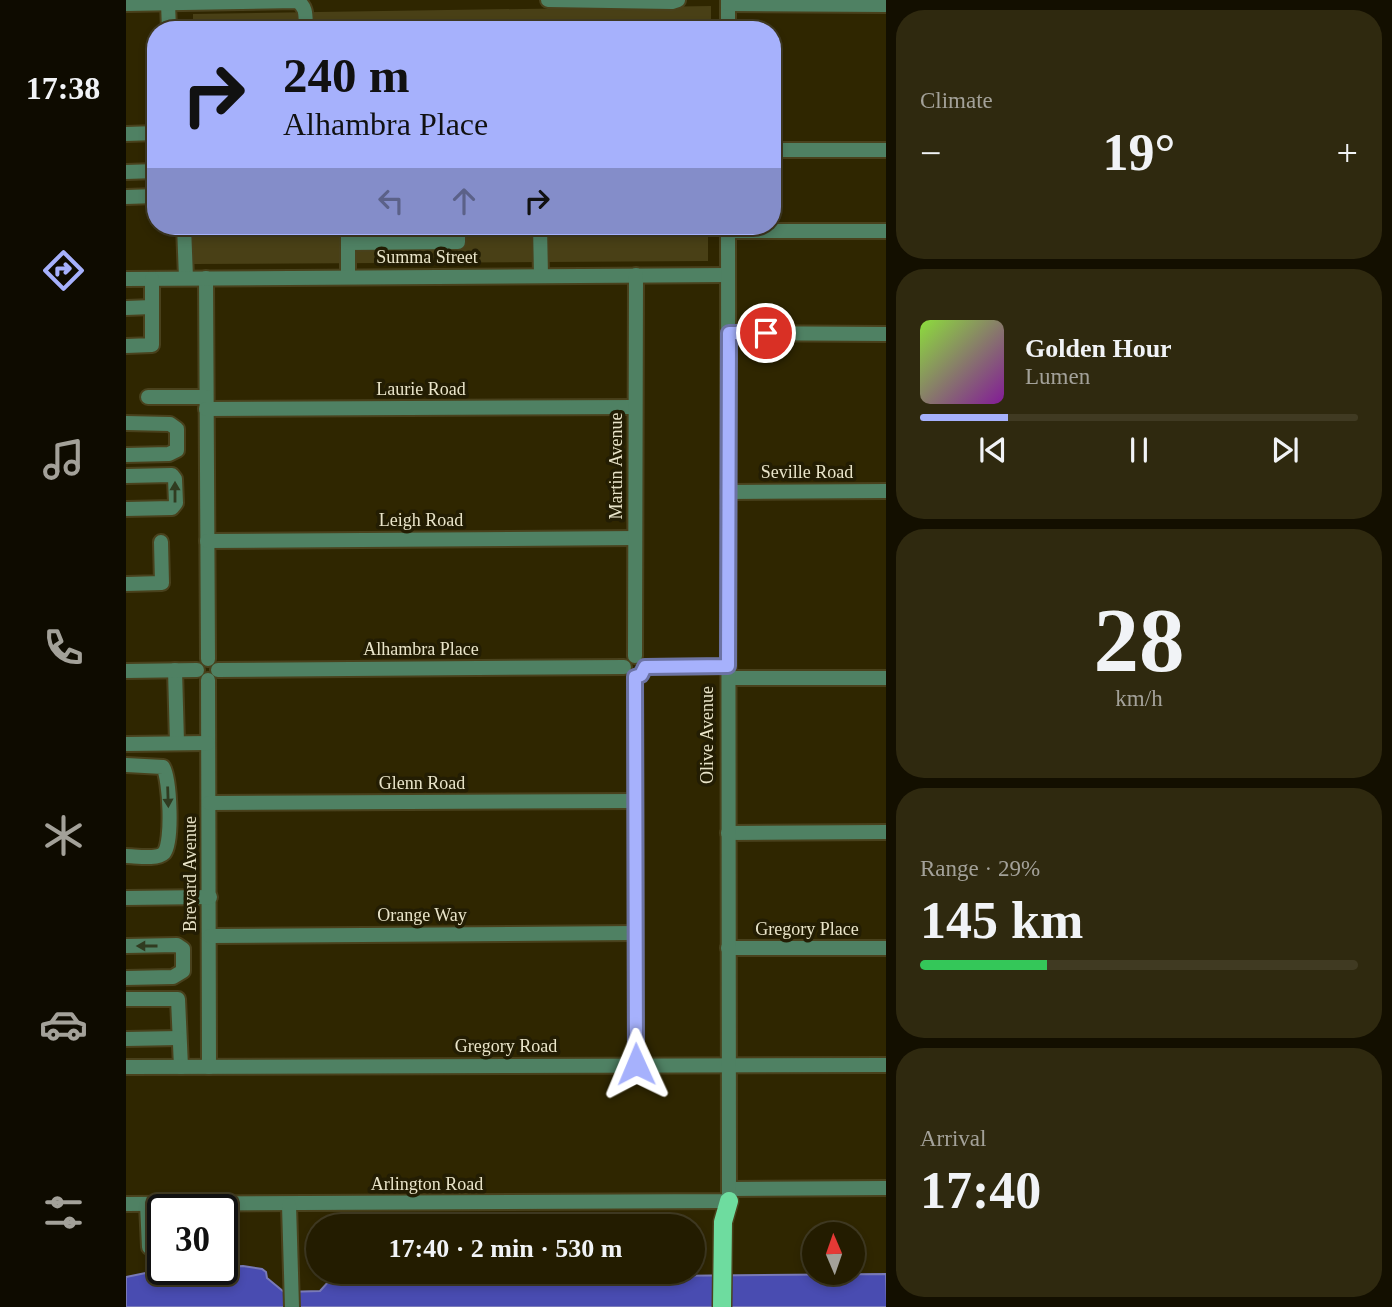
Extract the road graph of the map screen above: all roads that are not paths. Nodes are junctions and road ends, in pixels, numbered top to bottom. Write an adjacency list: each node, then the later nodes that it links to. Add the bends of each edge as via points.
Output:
1 (548, 0): 2 (street)
2 (678, 0)
3 (204, 1): 7 (street); 10 (street, via 297,1 305,10)
4 (142, 2): 6 (street); 7 (street)
5 (728, 2): 8 (street); 11 (street)
6 (126, 4)
7 (168, 4): 9 (street)
8 (886, 5)
9 (169, 21)
10 (306, 21)
11 (728, 21)
12 (147, 133): 13 (street)
13 (126, 134)
14 (781, 150): 15 (street)
15 (886, 150)
16 (147, 171): 17 (street)
17 (126, 172)
18 (147, 196): 19 (street)
19 (126, 197)
20 (781, 229): 21 (street)
21 (886, 232)
22 (184, 235): 32 (street)
23 (348, 235): 27 (street)
24 (458, 235): 27 (street, via 458,242)
25 (540, 235): 30 (street)
26 (729, 235): 29 (street, Olive Avenue)
27 (348, 243): 31 (street)
28 (636, 275): 29 (street, Summa Street); 30 (street, Summa Street); 43 (street, Martin Avenue)
29 (728, 275): 38 (street, Olive Avenue)
30 (541, 276): 31 (street, Summa Street)
31 (348, 277): 33 (street, Summa Street)
32 (186, 278): 33 (street, Summa Street); 35 (street, Summa Street)
33 (206, 278): 42 (street, Brevard Avenue)
34 (126, 279): 35 (street, Summa Street)
35 (152, 279): 36 (street)
36 (152, 307): 37 (street); 40 (street, via 152,345)
37 (126, 308)
38 (729, 333): 39 (street); 48 (street, Olive Avenue)
39 (886, 334)
40 (126, 346)
41 (148, 397): 42 (street, Laurie Road)
42 (206, 403): 43 (street, Laurie Road); 51 (street, Brevard Avenue)
43 (635, 407): 50 (street, Martin Avenue)
44 (126, 423): 45 (street, via 170,424 177,429 177,450)
45 (126, 455)
46 (126, 476): 49 (street, one-way to 46, via 172,508 176,503 172,475)
47 (886, 491): 48 (street, Seville Road)
48 (729, 492): 58 (street, Olive Avenue)
49 (126, 509)
50 (635, 538): 51 (street, Leigh Road); 54 (street, Martin Avenue)
51 (207, 541): 56 (street, Brevard Avenue)
52 (161, 542): 53 (street, via 162,583)
53 (126, 584)
54 (635, 667): 56 (street, Alhambra Place); 58 (street, Alhambra Place); 64 (street, Martin Avenue)
55 (175, 670): 56 (street, Alhambra Place); 57 (street, Alhambra Place); 60 (street)
56 (208, 670): 61 (street, Brevard Avenue)
57 (126, 671)
58 (728, 672): 59 (street, Alhambra Place); 67 (street, Olive Avenue)
59 (886, 678)
60 (177, 743): 61 (street); 62 (street)
61 (208, 743): 65 (street, Brevard Avenue)
62 (126, 744)
63 (126, 765): 68 (street, one-way to 68, via 163,766 169,791 164,852)
64 (635, 801): 65 (street, Glenn Road); 71 (street, Martin Avenue)
65 (209, 803): 69 (street, Brevard Avenue)
66 (886, 832): 67 (street)
67 (728, 833): 74 (street, Olive Avenue)
68 (126, 856)
69 (210, 897): 70 (street); 72 (street, Brevard Avenue)
70 (126, 898)
71 (635, 933): 72 (street, Orange Way); 80 (street, Martin Avenue)
72 (210, 936): 85 (street, Brevard Avenue)
73 (126, 946): 76 (street, one-way to 73, via 173,977 183,971 183,949 177,945)
74 (728, 948): 75 (street, Gregory Place); 81 (street, Olive Avenue)
75 (886, 948)
76 (126, 978)
77 (126, 999): 78 (street, via 178,999)
78 (179, 1038): 79 (street); 83 (street)
79 (126, 1039)
80 (636, 1064): 81 (street, Gregory Road); 85 (street, Gregory Road)
81 (728, 1065): 82 (street, Gregory Road); 87 (street, Olive Avenue)
82 (886, 1065)
83 (181, 1067): 84 (street, Gregory Road); 85 (street, Gregory Road)
84 (126, 1068)
85 (209, 1068)
86 (886, 1188): 87 (street, Arlington Road)
87 (729, 1195): 91 (street, Arlington Road); 92 (main road, Olive Avenue, via 723,1222 728,1233)
88 (126, 1205): 89 (street, Arlington Road)
89 (147, 1205)
90 (238, 1205): 91 (street, Arlington Road)
91 (289, 1205): 93 (street)
92 (728, 1272): 94 (main road); 95 (main road)
93 (292, 1307)
94 (722, 1307)
95 (734, 1307)

